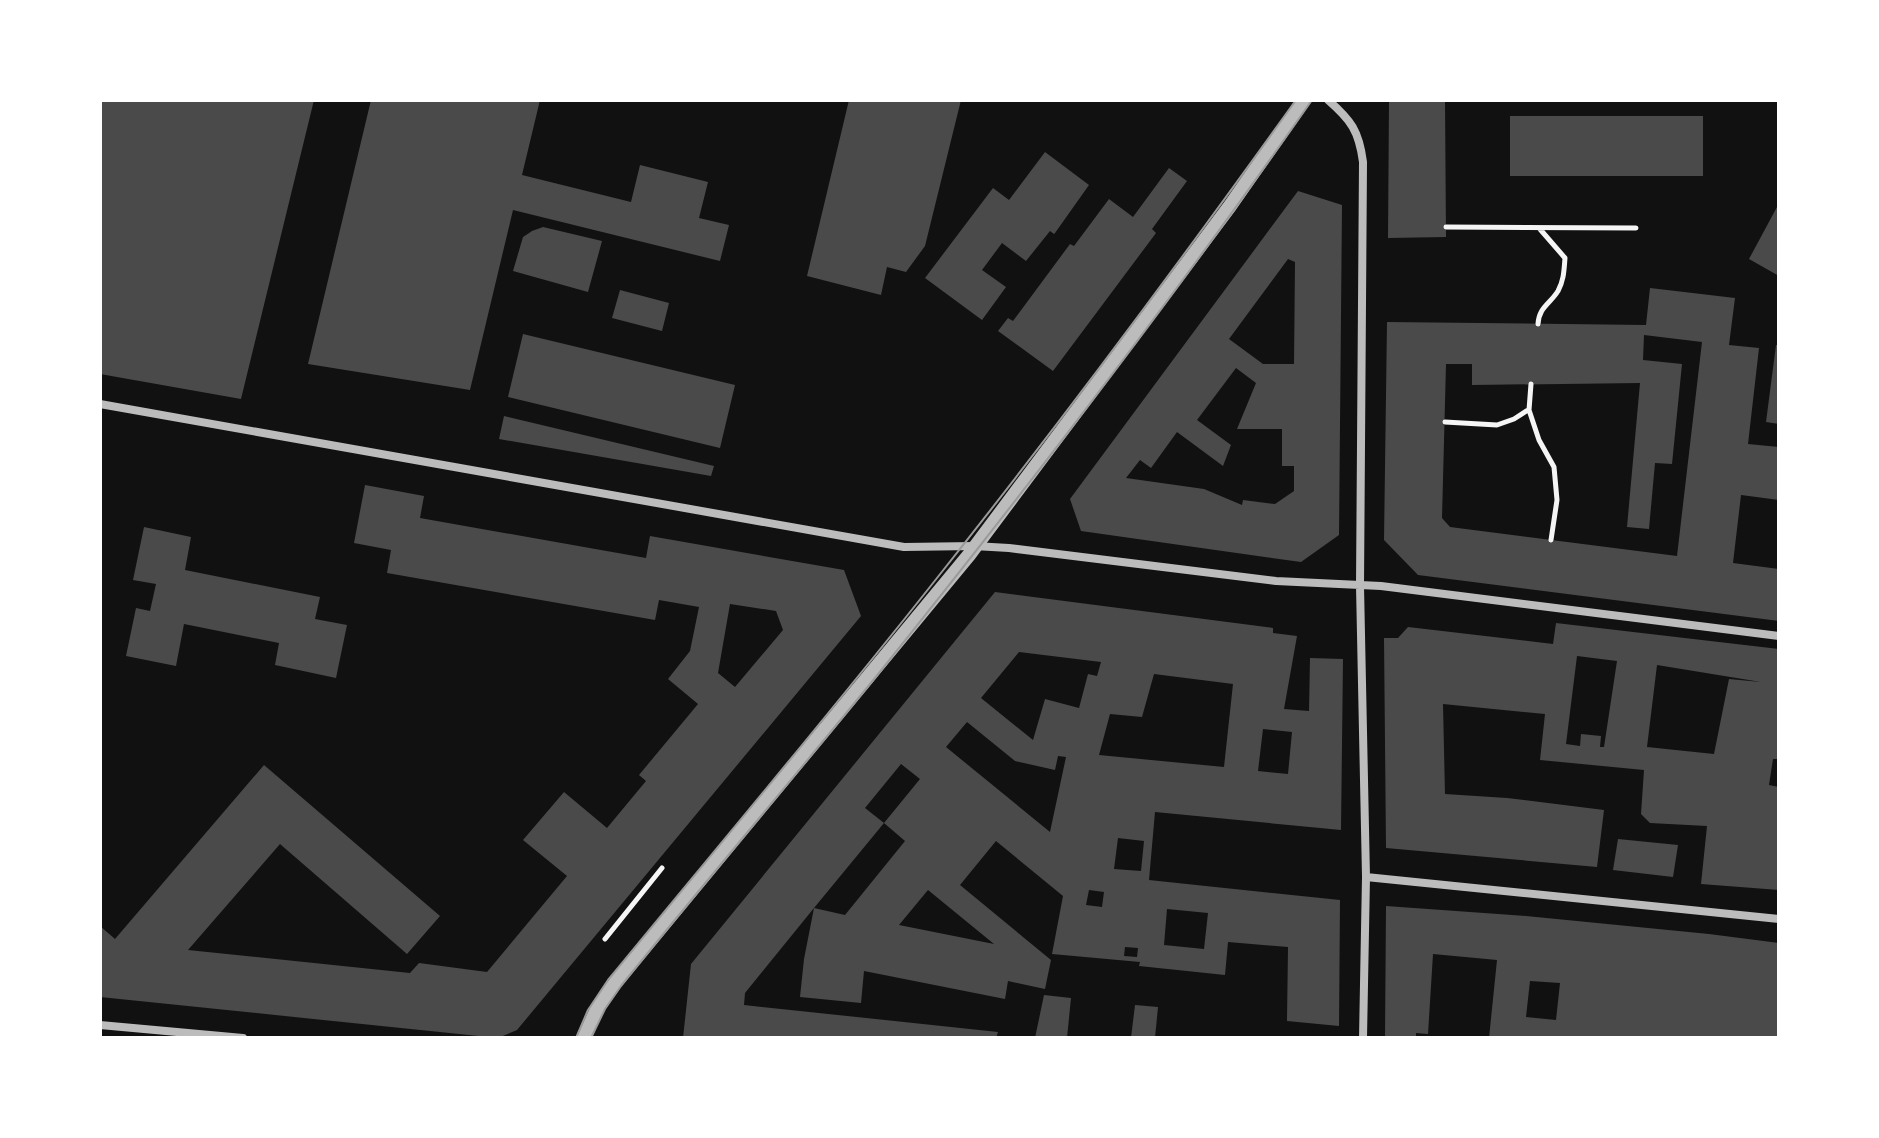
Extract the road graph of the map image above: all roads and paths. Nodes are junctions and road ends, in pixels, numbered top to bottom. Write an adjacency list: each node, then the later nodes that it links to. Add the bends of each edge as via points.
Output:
1 (1304, 100): 12 (street)
2 (1328, 100): 13 (street, via 1360,140 1363,162)
3 (1446, 227): 4 (path)
4 (1538, 227): 5 (path); 6 (path, via 1565,258 1563,280 1538,313)
5 (1636, 228)
6 (1538, 324)
7 (1531, 384): 9 (path)
8 (100, 404): 12 (street, via 904,547)
9 (1529, 410): 10 (path, via 1497,425); 11 (path, via 1554,467 1557,500)
10 (1445, 422)
11 (1551, 540)
12 (974, 546): 13 (street); 21 (street, via 623,973)
13 (1360, 586): 14 (street); 16 (street)
14 (1779, 636)
15 (662, 868): 18 (path)
16 (1366, 877): 17 (street); 22 (street)
17 (1779, 919)
18 (605, 939)
19 (100, 1025): 20 (street)
20 (243, 1038)
21 (584, 1038)
22 (1363, 1038)

